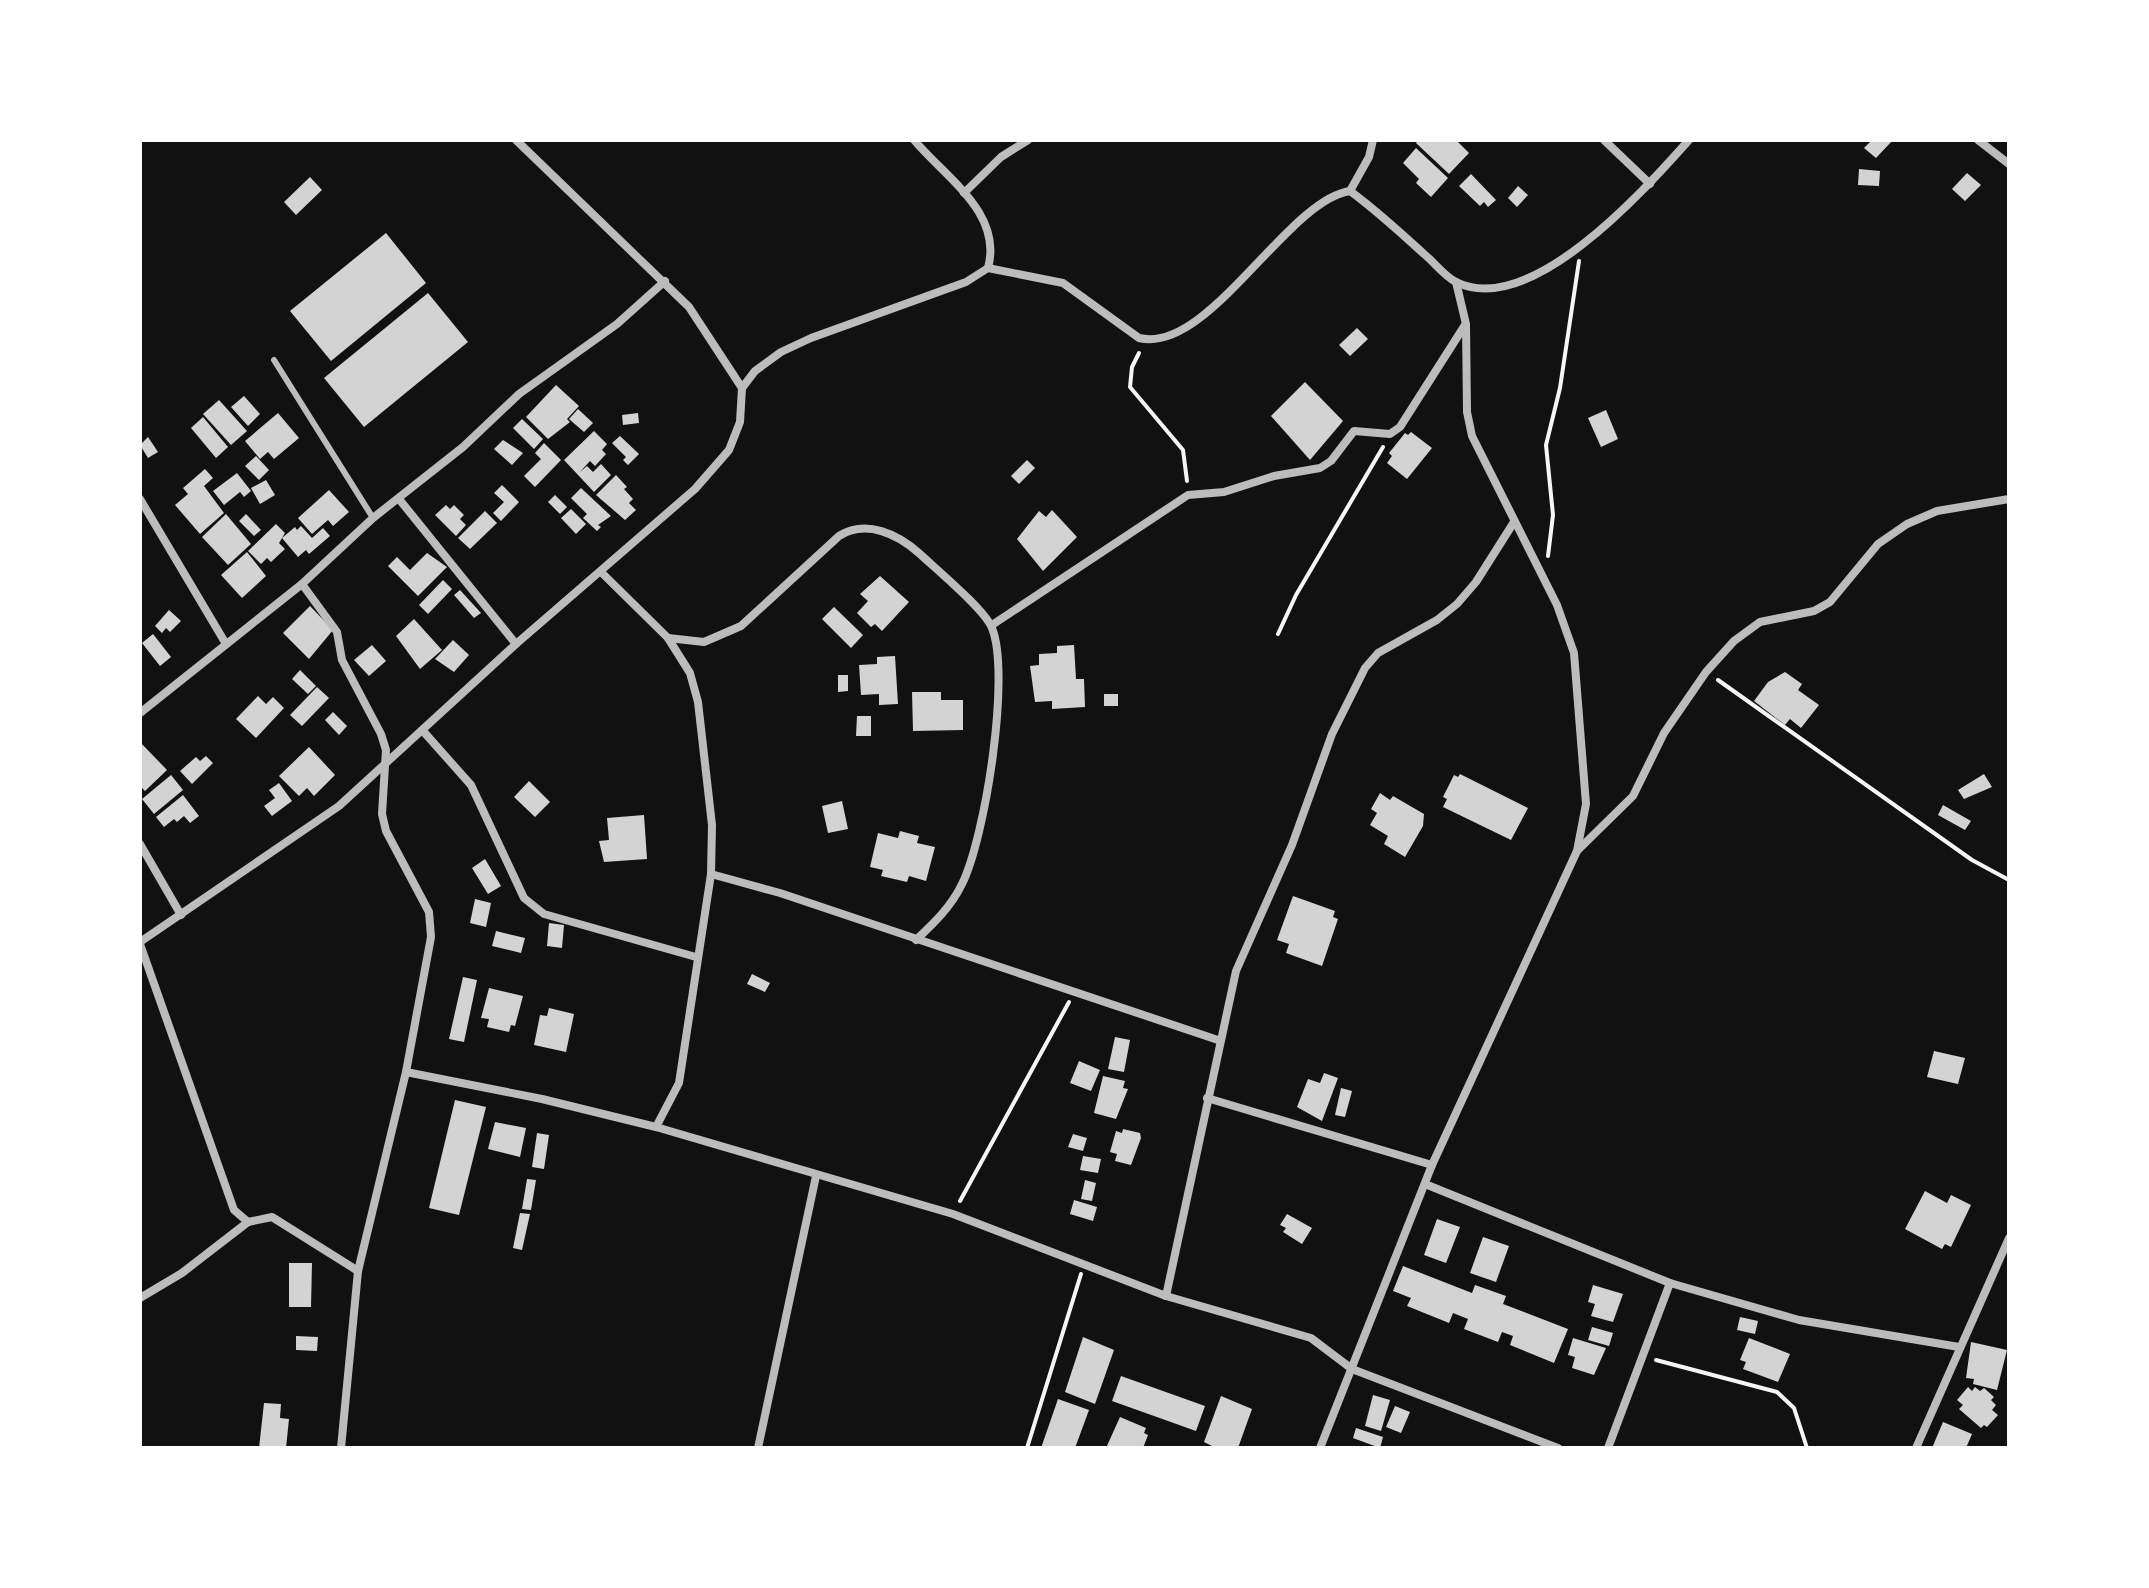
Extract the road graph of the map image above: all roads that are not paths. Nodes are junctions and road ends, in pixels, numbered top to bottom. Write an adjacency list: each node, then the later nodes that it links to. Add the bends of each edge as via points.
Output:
1 (516, 140): 13 (street)
2 (914, 140): 11 (street)
3 (1028, 140): 11 (street, via 1001,157)
4 (1373, 140): 10 (street)
5 (1604, 140): 9 (street)
6 (1689, 140): 9 (street)
7 (1978, 140): 8 (street)
8 (2009, 164)
9 (1650, 184): 14 (street, via 1581,247 1511,284 1494,288)
10 (1350, 191): 12 (street, via 1334,193 1317,205 1228,295 1173,334 1153,341 1139,338 1063,283); 14 (street)
11 (964, 193): 12 (street, via 988,224 994,247)
12 (988, 268): 17 (street, via 966,282 781,352)
13 (665, 281): 17 (street, via 689,307); 19 (street, via 617,324 519,394)
14 (1456, 282): 15 (street)
15 (1466, 324): 22 (street, via 1472,436); 25 (street, via 1400,427 1390,434 1354,431 1320,468 1224,492 1188,495)
16 (274, 360): 21 (lane)
17 (742, 388): 23 (street, via 740,422 715,469)
18 (140, 499): 27 (street)
19 (399, 499): 21 (street); 28 (street)
20 (2009, 499): 33 (street, via 1937,511 1907,524 1878,544 1830,602 1814,611 1760,622 1734,641 1664,733 1633,796)
21 (373, 518): 24 (street)
22 (1514, 522): 33 (street, via 1574,653 1586,804); 39 (street, via 1457,604 1378,653 1365,668 1332,734 1292,845 1236,971)
23 (601, 572): 26 (street); 28 (street)
24 (302, 584): 27 (street); 31 (street, via 337,632 347,672 381,734)
25 (992, 625): 26 (street, via 907,542 870,527 852,528 741,626 704,642); 36 (street, via 998,650 997,714 968,869 948,908)
26 (668, 638): 34 (street, via 690,673 698,702 712,825)
27 (226, 644): 29 (street)
28 (516, 644): 30 (street)
29 (140, 713)
30 (423, 731): 31 (street); 38 (street, via 471,785 524,898 544,914)
31 (384, 767): 35 (street, via 339,806); 40 (street, via 386,831 429,912 431,937)
32 (140, 844): 35 (street)
33 (1577, 851): 43 (street)
34 (711, 874): 36 (street); 38 (street)
35 (181, 915): 37 (street)
36 (916, 940): 39 (street)
37 (140, 943): 46 (street, via 227,1196)
38 (696, 957): 42 (street, via 679,1083)
39 (1218, 1040): 41 (street)
40 (406, 1072): 42 (street); 48 (street)
41 (1207, 1098): 43 (street); 50 (street)
42 (656, 1127): 44 (street)
43 (1432, 1165): 45 (street)
44 (816, 1176): 50 (street, via 953,1214); 55 (street)
45 (1425, 1184): 49 (street); 53 (street)
46 (248, 1222): 48 (street, via 272,1217); 51 (street)
47 (2009, 1238): 52 (street)
48 (358, 1271): 54 (street)
49 (1670, 1283): 52 (street, via 1799,1320); 58 (street)
50 (1166, 1296): 53 (street, via 1311,1338)
51 (140, 1298)
52 (1959, 1347): 59 (street)
53 (1352, 1369): 56 (street); 57 (street)
54 (341, 1448)
55 (758, 1448)
56 (1320, 1448)
57 (1558, 1448)
58 (1608, 1448)
59 (1916, 1448)

